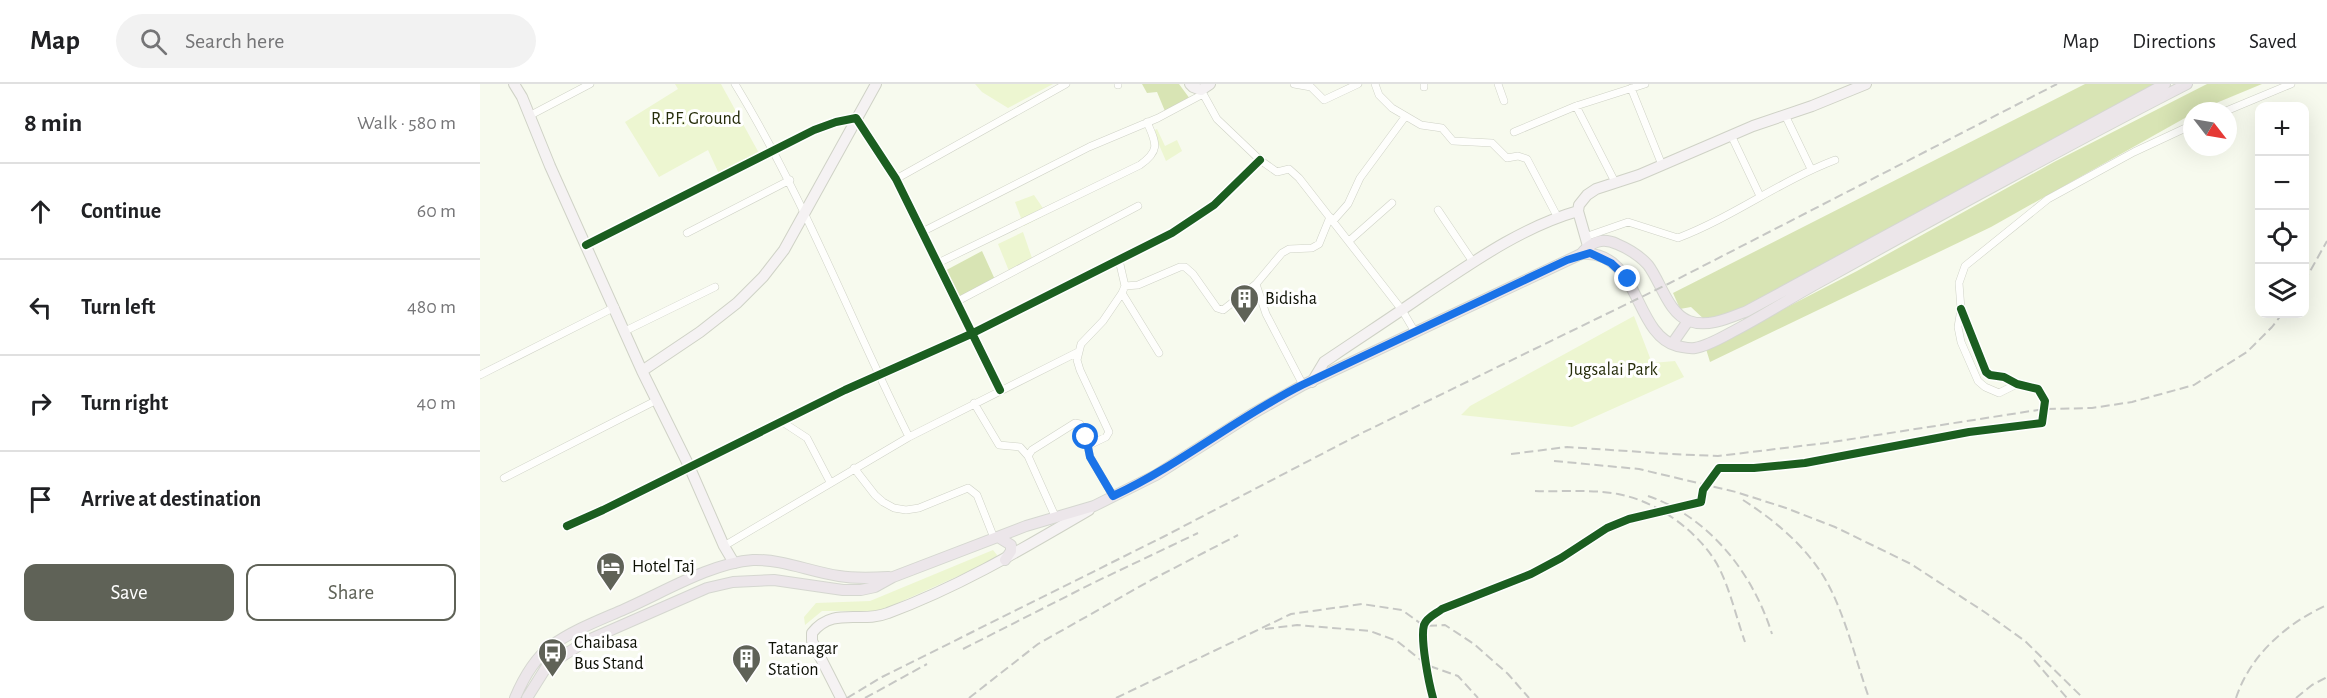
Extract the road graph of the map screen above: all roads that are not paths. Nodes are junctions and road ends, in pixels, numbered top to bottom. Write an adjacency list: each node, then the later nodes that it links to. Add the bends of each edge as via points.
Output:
1 (514, 84): 23 (street)
2 (590, 84): 16 (street)
3 (735, 84): 30 (street)
4 (876, 84): 25 (street)
5 (1065, 84): 36 (street)
6 (1190, 84): 18 (street)
7 (1294, 84): 8 (street, via 1311,87 1324,100)
8 (1358, 84)
9 (1375, 84): 24 (street, via 1383,99)
10 (1498, 84): 19 (street)
11 (1645, 84): 17 (street)
12 (1866, 84): 22 (street)
13 (2165, 84): 61 (main road, via 1747,310 1710,323)
14 (2187, 84): 65 (main road, via 1728,334 1694,349)
15 (2291, 84): 21 (street)
16 (578, 87): 23 (street)
17 (1631, 88): 20 (street); 33 (street)
18 (1205, 89): 26 (street); 31 (street, via 1217,119)
19 (1504, 100)
20 (1576, 106): 28 (street); 37 (street)
21 (2237, 106)
22 (1785, 115): 29 (street); 34 (street)
23 (529, 116): 49 (street)
24 (1405, 117): 44 (street, via 1421,125 1442,128 1453,141 1488,142 1508,158 1523,156); 45 (street, via 1359,178 1348,204)
25 (856, 118): 30 (street, via 836,122); 36 (street); 42 (street)
26 (1147, 122): 46 (street, via 1089,147); 53 (street, via 1155,150 1140,165)
27 (2183, 129): 59 (street, via 2089,175 2037,207 1965,266 1959,283)
28 (1514, 132)
29 (1731, 135): 33 (street); 38 (street)
30 (773, 151): 35 (street); 49 (street)
31 (1260, 160): 45 (street, via 1277,172 1293,172); 51 (street, via 1193,221)
32 (1835, 160): 34 (street)
33 (1662, 165): 37 (street)
34 (1811, 169): 38 (street)
35 (790, 180): 42 (street); 47 (street)
36 (896, 180): 46 (street)
37 (1614, 182): 43 (street, via 1587,195)
38 (1760, 196): 50 (street, via 1678,238 1628,222)
39 (1392, 202): 48 (street)
40 (1138, 206): 57 (street)
41 (1438, 210): 52 (street)
42 (805, 211): 68 (street, via 784,250 757,284 700,332); 69 (street)
43 (1578, 211): 44 (street); 50 (street)
44 (1557, 216): 52 (street)
45 (1331, 219): 48 (street); 54 (street, via 1319,244 1282,253)
46 (922, 232): 53 (street)
47 (687, 234)
48 (1349, 241): 60 (street)
49 (586, 245): 58 (street)
50 (1586, 247): 61 (main road, via 1605,240 1635,254 1647,264 1674,309); 63 (main road); 65 (main road, via 1620,270 1656,333)
51 (1119, 260): 56 (street); 64 (street)
52 (1473, 262): 60 (street)
53 (938, 263): 57 (street)
54 (1256, 284): 56 (street, via 1223,310 1216,308 1185,267); 71 (street, via 1266,314)
55 (715, 287): 62 (street)
56 (1124, 290): 66 (street); 67 (street)
57 (956, 302): 64 (street)
58 (615, 307): 62 (street); 70 (street)
59 (1961, 309): 72 (street, via 1986,372); 72 (street, via 1961,342 1978,381 1999,393)
60 (1402, 310): 63 (street); 71 (street, via 1324,362)
61 (1688, 321): 65 (main road)
62 (625, 331): 68 (street)
63 (1415, 332): 71 (main road)
64 (971, 334): 69 (street); 73 (street)
65 (1672, 344)
66 (1078, 352): 73 (street); 78 (street, via 1080,370 1109,432)
67 (1159, 353)
68 (642, 372): 74 (street)
69 (878, 374): 76 (street); 77 (street)
70 (480, 375)
71 (1308, 383): 84 (main road, via 1251,414 1156,476)
72 (2017, 384): 96 (street, via 2037,389 2043,396 2042,423 1969,432 1805,463 1719,468 1703,490 1701,502 1607,528 1531,574 1442,609 1424,626)
73 (1000, 390): 75 (street)
74 (657, 400): 80 (street); 82 (street)
75 (974, 403): 77 (street); 79 (street, via 999,445 1020,447)
76 (781, 421): 80 (street); 83 (street, via 807,438)
77 (909, 437): 81 (street)
78 (1087, 446): 79 (street, via 1080,424 1075,423); 84 (street)
79 (1028, 456): 86 (street)
80 (689, 466): 87 (street); 89 (street)
81 (854, 468): 83 (street); 88 (street, via 883,502 906,510 937,502 962,489 973,490)
82 (504, 478)
83 (830, 482): 89 (street)
84 (1113, 496): 85 (main road)
85 (1094, 506): 86 (main road); 90 (street)
86 (1055, 516): 88 (main road)
87 (567, 526)
88 (996, 537): 90 (main road, via 1011,545); 92 (main road)
89 (724, 546): 91 (street)
90 (1005, 560): 95 (street, via 886,615 825,620 812,633 812,641)
91 (734, 563): 92 (main road, via 755,560 855,578); 93 (main road, via 550,646 524,678)
92 (893, 577): 94 (main road, via 861,590 765,580 707,588 586,640 547,666)
93 (515, 698)
94 (527, 698)
95 (841, 698)
96 (1433, 698)

